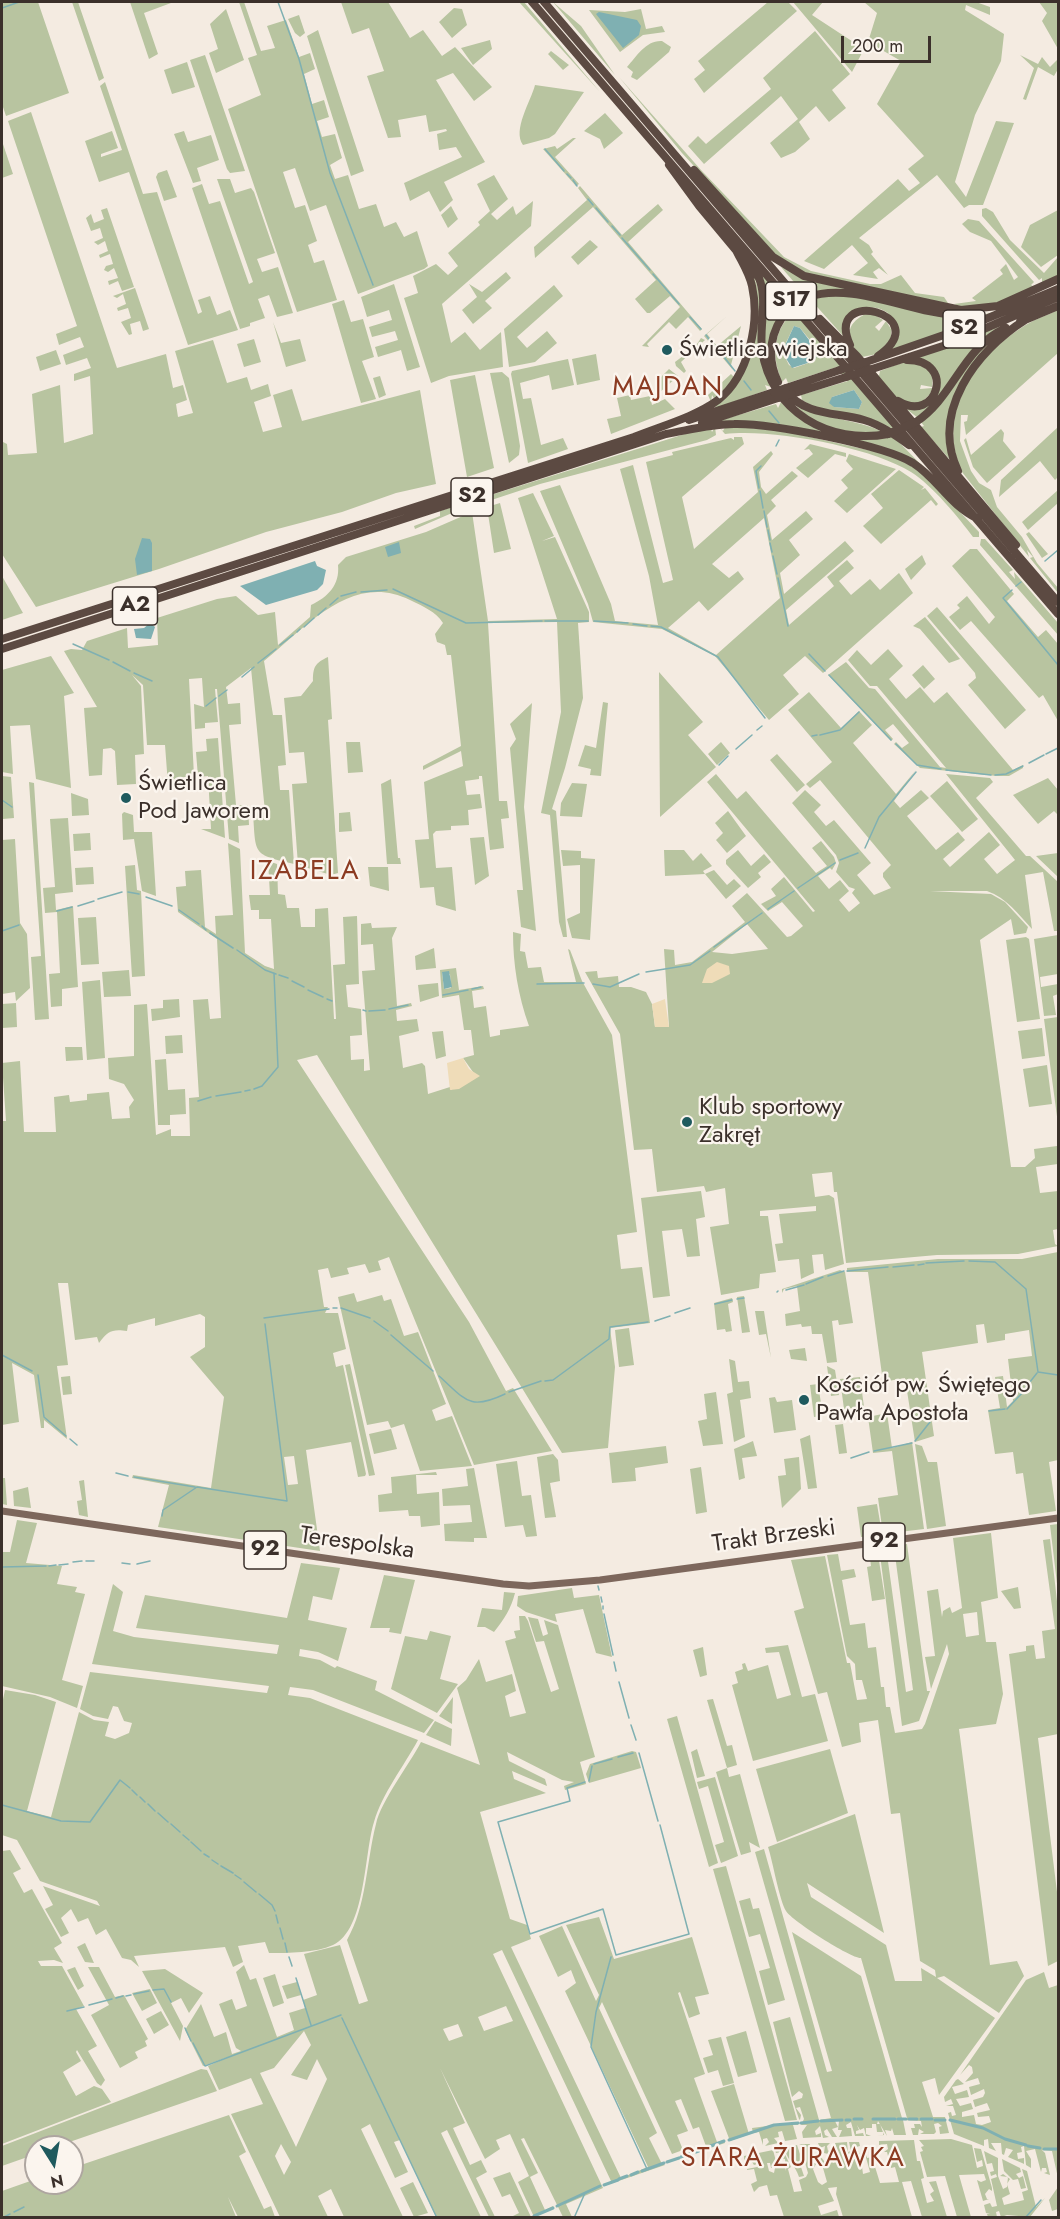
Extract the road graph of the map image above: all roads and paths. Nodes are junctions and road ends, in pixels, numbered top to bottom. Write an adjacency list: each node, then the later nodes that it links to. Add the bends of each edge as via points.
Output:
1 (532, 2): 3 (highway, S17)
2 (544, 2): 3 (highway, S17)
3 (664, 147): 4 (highway, via 674,174); 7 (highway, via 713,189 773,257 804,276 961,310 998,306); 11 (highway, S17, via 804,308 836,333); 16 (highway, S17)
4 (735, 248): 10 (highway, bridge, via 761,284 761,339 764,362 774,386 804,419 831,432 864,437 888,434 916,422 939,402 977,348 1000,331); 15 (highway, via 752,286 752,325 741,373)
5 (1059, 279): 7 (highway)
6 (1059, 289): 13 (highway, S2)
7 (1033, 291): 16 (highway, bridge, via 998,308 965,315 836,292 808,297 788,310 776,329 771,355 776,378 789,396 813,410 876,424)
8 (1059, 297): 12 (highway, S2, via 990,328)
9 (1059, 306): 10 (highway)
10 (1026, 320): 17 (highway, via 995,344 962,386 954,404 950,443)
11 (854, 359): 13 (highway, via 847,337 849,322 865,310 881,312 891,321 893,338); 14 (highway); 20 (highway)
12 (897, 361): 13 (highway, S2); 14 (highway, via 915,360 929,366 936,375 937,388 930,401 917,407 906,406)
13 (869, 365): 15 (highway, S2, bridge)
14 (891, 396): 17 (highway)
15 (713, 415): 18 (highway, via 896,455 922,470 959,509); 19 (highway, S2, via 634,437); 19 (highway, S2, via 666,434)
16 (921, 453): 18 (highway, S17)
17 (966, 484): 20 (highway, via 1011,538)
18 (978, 519): 22 (highway, S17)
19 (349, 533): 23 (highway, A2); 24 (highway, A2)
20 (1028, 566): 21 (highway)
21 (1059, 602)
22 (1059, 614)
23 (2, 639)
24 (2, 649)
25 (2, 1511): 27 (main road, Terespolska / 92, via 430,1575)
26 (1059, 1518): 27 (main road, Trakt Brzeski / 92, via 600,1580)
27 (529, 1586)

